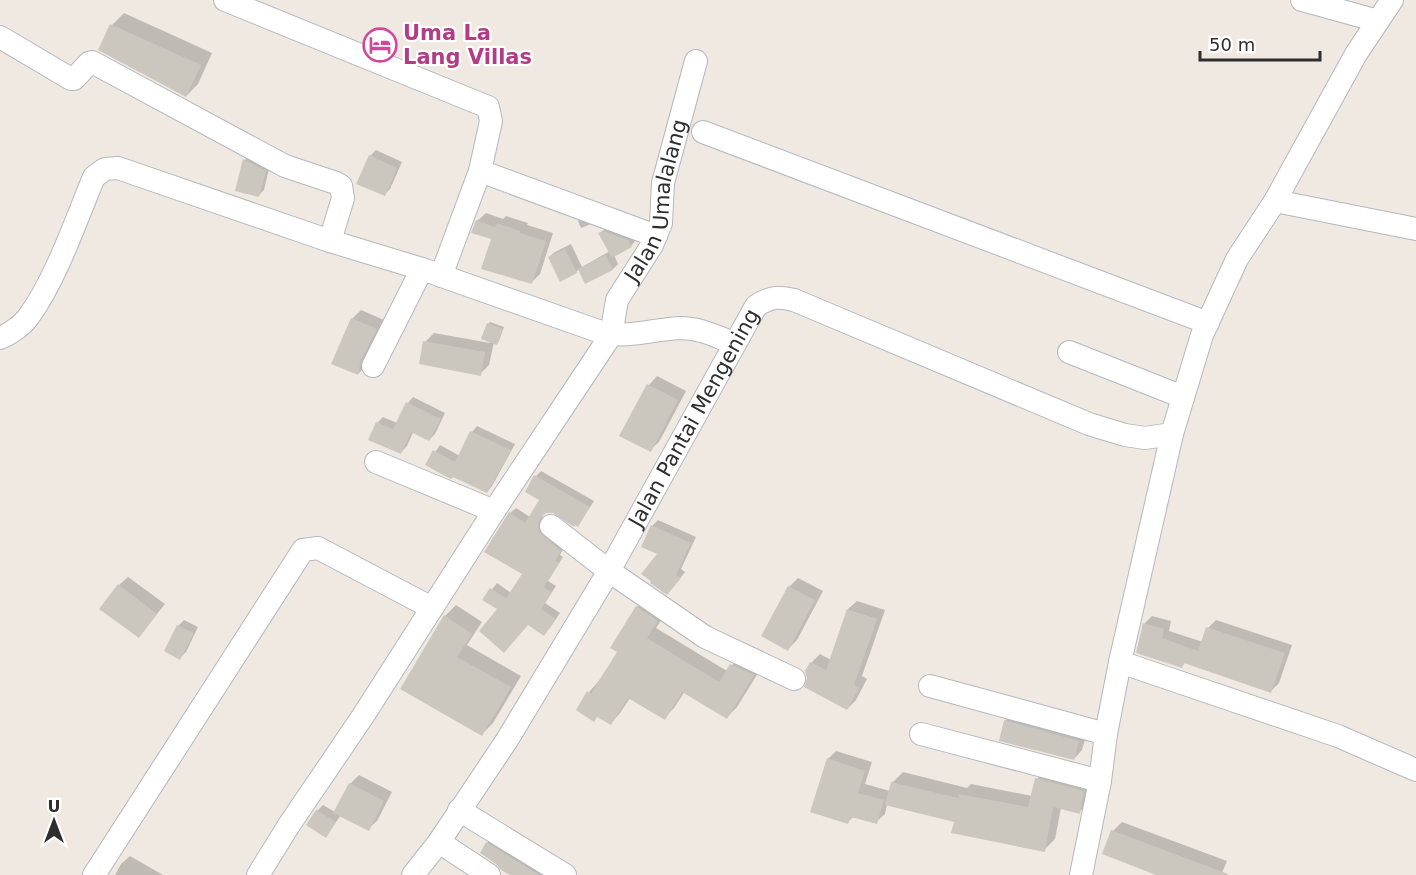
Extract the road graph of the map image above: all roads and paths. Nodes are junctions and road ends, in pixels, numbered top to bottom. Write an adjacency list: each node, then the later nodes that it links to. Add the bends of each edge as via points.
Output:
1 (225, 0): 7 (street, via 488,107 492,120)
2 (1302, 0): 3 (street)
3 (1387, 6): 8 (street)
4 (0, 37): 11 (street, via 71,79 92,62 285,166 341,186 343,198)
5 (696, 61): 10 (street, Jalan Umalalang, via 663,183 661,223)
6 (703, 132): 13 (street)
7 (480, 171): 10 (street); 12 (street)
8 (1275, 201): 9 (street); 13 (street, via 1237,259)
9 (1416, 229)
10 (656, 236): 14 (street, Jalan Umalalang)
11 (330, 241): 12 (street); 15 (street, via 132,172 105,169 94,177 45,290 28,318)
12 (431, 273): 14 (street); 18 (street)
13 (1208, 323): 19 (street)
14 (597, 331): 16 (street, via 683,328); 22 (street)
15 (0, 338)
16 (735, 343): 20 (street, Jalan Pantai Mengening, via 756,306 773,297 783,297 1089,424 1145,438); 24 (street, Jalan Pantai Mengening)
17 (1069, 352): 19 (street)
18 (373, 366)
19 (1183, 397): 20 (street)
20 (1172, 434): 26 (street)
21 (376, 462): 22 (street)
22 (494, 511): 25 (street)
23 (551, 526): 24 (street)
24 (609, 571): 27 (street, via 705,637); 33 (street, Jalan Pantai Mengening, via 507,740)
25 (432, 608): 35 (street, via 318,548 303,550); 36 (street)
26 (1120, 662): 30 (street); 31 (street, via 1338,736)
27 (794, 680)
28 (930, 686): 30 (street)
29 (921, 734): 32 (street)
30 (1106, 734): 32 (street)
31 (1416, 770)
32 (1100, 782): 40 (street)
33 (459, 810): 34 (street, Jalan Pantai Mengening); 39 (street)
34 (439, 842): 37 (street, Jalan Pantai Mengening); 38 (street)
35 (94, 875)
36 (258, 875)
37 (413, 875)
38 (489, 875)
39 (565, 875)
40 (1081, 875)

